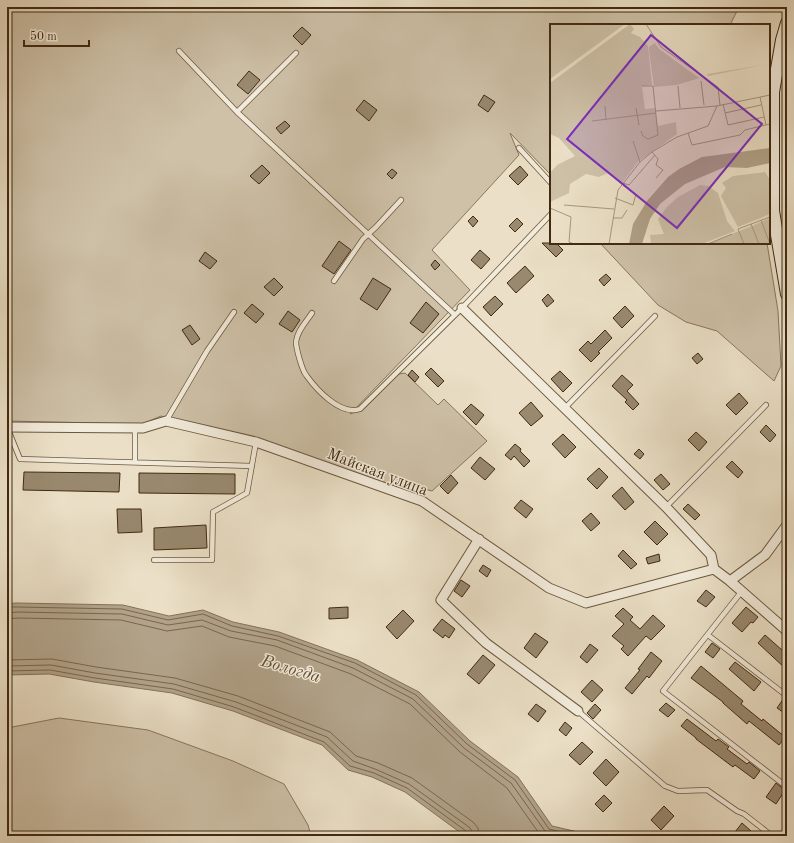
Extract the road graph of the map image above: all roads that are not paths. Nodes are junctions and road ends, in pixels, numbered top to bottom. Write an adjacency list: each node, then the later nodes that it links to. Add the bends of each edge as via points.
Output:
1 (787, 23): 11 (street, via 774,92 773,211)
2 (179, 51): 4 (lane)
3 (296, 54): 4 (lane)
4 (236, 112): 9 (lane)
5 (520, 148): 6 (lane)
6 (550, 182)
7 (401, 200): 9 (lane)
8 (550, 215): 12 (lane)
9 (369, 233): 10 (lane); 15 (lane)
10 (334, 281)
11 (787, 294)
12 (462, 308): 15 (lane); 18 (street)
13 (234, 312): 19 (lane, via 206,351)
14 (312, 313): 15 (lane, via 299,332 296,343 305,374 326,397 349,410 360,409 368,402)
15 (455, 314)
16 (655, 316): 18 (lane)
17 (766, 405): 25 (lane)
18 (564, 409): 25 (street)
19 (166, 421): 21 (street); 22 (street, Майская улица)
20 (7, 427): 21 (street); 23 (lane, via 20,459)
21 (135, 428): 23 (lane)
22 (256, 442): 24 (lane); 27 (street, Майская улица, via 422,501)
23 (135, 462): 24 (lane)
24 (252, 466): 28 (lane, via 247,493 212,512 212,560)
25 (666, 507): 29 (street, via 711,555)
26 (787, 525): 30 (street, via 765,555)
27 (479, 539): 29 (street, Майская улица, via 549,588 586,603); 35 (street, via 441,600 486,643)
28 (154, 560)
29 (714, 569): 30 (street)
30 (730, 581): 31 (street)
31 (742, 592): 32 (street); 33 (lane)
32 (787, 631)
33 (708, 635): 34 (lane); 36 (lane, via 663,691)
34 (787, 696)
35 (578, 711): 37 (lane, via 665,786 678,791 707,790)
36 (787, 787)
37 (772, 836)

